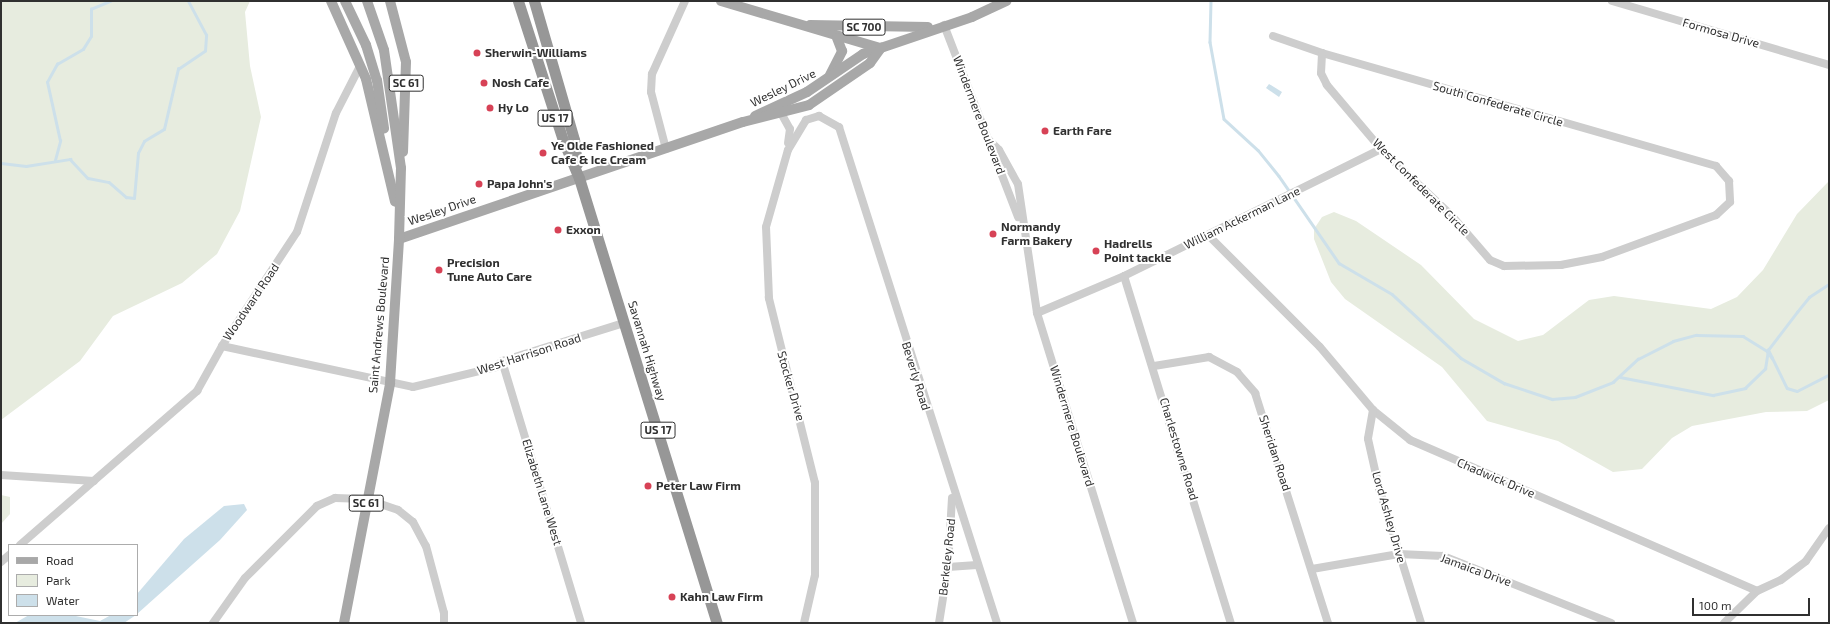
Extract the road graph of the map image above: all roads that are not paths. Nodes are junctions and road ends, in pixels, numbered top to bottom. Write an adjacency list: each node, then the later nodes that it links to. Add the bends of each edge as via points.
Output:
1 (331, 1): 19 (main road, Saint Andrews Boulevard)
2 (346, 1): 30 (main road, SC 61, via 366,45 377,80)
3 (367, 1): 31 (main road, Saint Andrews Boulevard, via 384,50)
4 (390, 1): 31 (main road, SC 61, via 406,62)
5 (518, 1): 33 (highway, Savannah Highway / US 17, via 563,140)
6 (534, 1): 33 (highway, Savannah Highway / US 17, via 574,140)
7 (685, 1): 27 (street, via 652,74 651,92)
8 (721, 1): 11 (main road, SC 700)
9 (1006, 1): 12 (main road)
10 (1612, 1): 18 (street, Formosa Drive)
11 (795, 24): 13 (main road, SC 700); 15 (main road, SC 700)
12 (944, 25): 13 (main road); 26 (street, Windermere Boulevard)
13 (934, 28): 16 (main road)
14 (1273, 36): 17 (street, South Confederate Circle)
15 (837, 38): 16 (main road, SC 700); 21 (main road, via 842,51)
16 (881, 48): 21 (main road, Wesley Drive, via 863,54); 23 (main road, Wesley Drive, via 870,64 832,92 809,105)
17 (1322, 53): 28 (street, West Confederate Circle, via 1321,73 1327,85); 32 (street, South Confederate Circle, via 1706,163)
18 (1829, 65)
19 (360, 66): 20 (main road, Saint Andrews Boulevard); 22 (street, Woodward Road)
20 (366, 80): 22 (street); 30 (main road, Saint Andrews Boulevard)
21 (826, 81): 24 (main road, Wesley Drive)
22 (350, 83): 41 (street, Woodward Road, via 336,113 298,232)
23 (781, 113): 24 (main road, Wesley Drive); 29 (street, Stocker Drive, via 790,128)
24 (743, 122): 27 (main road, Wesley Drive)
25 (839, 127): 29 (street, Stocker Drive, via 819,116 812,116 797,131); 48 (street, Beverly Road)
26 (989, 140): 35 (street, Windermere Boulevard); 35 (street, Windermere Boulevard, via 999,150 1018,184)
27 (666, 149): 33 (main road, Wesley Drive)
28 (1381, 149): 32 (street, West Confederate Circle, via 1452,216 1490,260 1518,268 1561,265 1602,256 1716,215 1730,202 1728,181); 36 (street, William Ackerman Lane)
29 (788, 150): 64 (street, Stocker Drive, via 767,220 766,265 776,333 808,444 815,483 815,575)
30 (386, 156): 34 (main road, Saint Andrews Boulevard / SC 61)
31 (401, 168): 34 (main road, Saint Andrews Boulevard / SC 61)
32 (1723, 172)
33 (579, 178): 37 (main road, Wesley Drive); 40 (highway, Savannah Highway / US 17)
34 (398, 218): 37 (main road, Saint Andrews Boulevard / SC 61)
35 (1022, 227): 39 (street, Windermere Boulevard)
36 (1208, 235): 38 (street, William Ackerman Lane); 45 (street, Chadwick Drive, via 1320,347)
37 (399, 239): 44 (main road, Saint Andrews Boulevard / SC 61)
38 (1124, 276): 39 (street, William Ackerman Lane); 43 (street, Charlestowne Road)
39 (1037, 313): 67 (street, Windermere Boulevard)
40 (624, 323): 42 (street, West Harrison Road); 63 (highway, Savannah Highway / US 17)
41 (222, 346): 44 (street, West Harrison Road); 47 (street, Woodward Road, via 197,391)
42 (502, 361): 44 (street, West Harrison Road, via 496,367 413,387); 62 (street, Elizabeth Lane West)
43 (1154, 366): 55 (street, Sheridan Road, via 1209,357 1225,363 1246,380 1255,393); 68 (street, Charlestowne Road)
44 (390, 383): 49 (main road, Saint Andrews Boulevard / SC 61)
45 (1373, 410): 52 (street, Lord Ashley Drive, via 1368,439); 56 (street, Chadwick Drive, via 1410,440 1431,450)
46 (1, 475): 47 (street)
47 (94, 481): 51 (street, Woodward Road)
48 (952, 491): 53 (street, Beverly Road); 54 (street, Berkeley Road)
49 (366, 499): 57 (street, via 398,510 412,522 426,546); 58 (street, via 335,498 317,506 245,578); 59 (main road, Saint Andrews Boulevard / SC 61)
50 (1829, 528): 56 (street, via 1806,561 1781,580)
51 (21, 544)
52 (1399, 554): 55 (street, Jamaica Drive); 70 (street, Lord Ashley Drive); 71 (street, Jamaica Drive, via 1443,556)
53 (977, 565): 54 (street); 66 (street, Beverly Road)
54 (948, 567): 65 (street, Berkeley Road)
55 (1312, 569): 69 (street, Sheridan Road)
56 (1757, 591): 72 (street)
57 (444, 613): 60 (street); 61 (street)
58 (213, 623)
59 (344, 623)
60 (444, 623)
61 (447, 623)
62 (581, 623)
63 (717, 623)
64 (804, 623)
65 (939, 623)
66 (997, 623)
67 (1133, 623)
68 (1231, 623)
69 (1328, 623)
70 (1421, 623)
71 (1611, 623)
72 (1724, 623)

